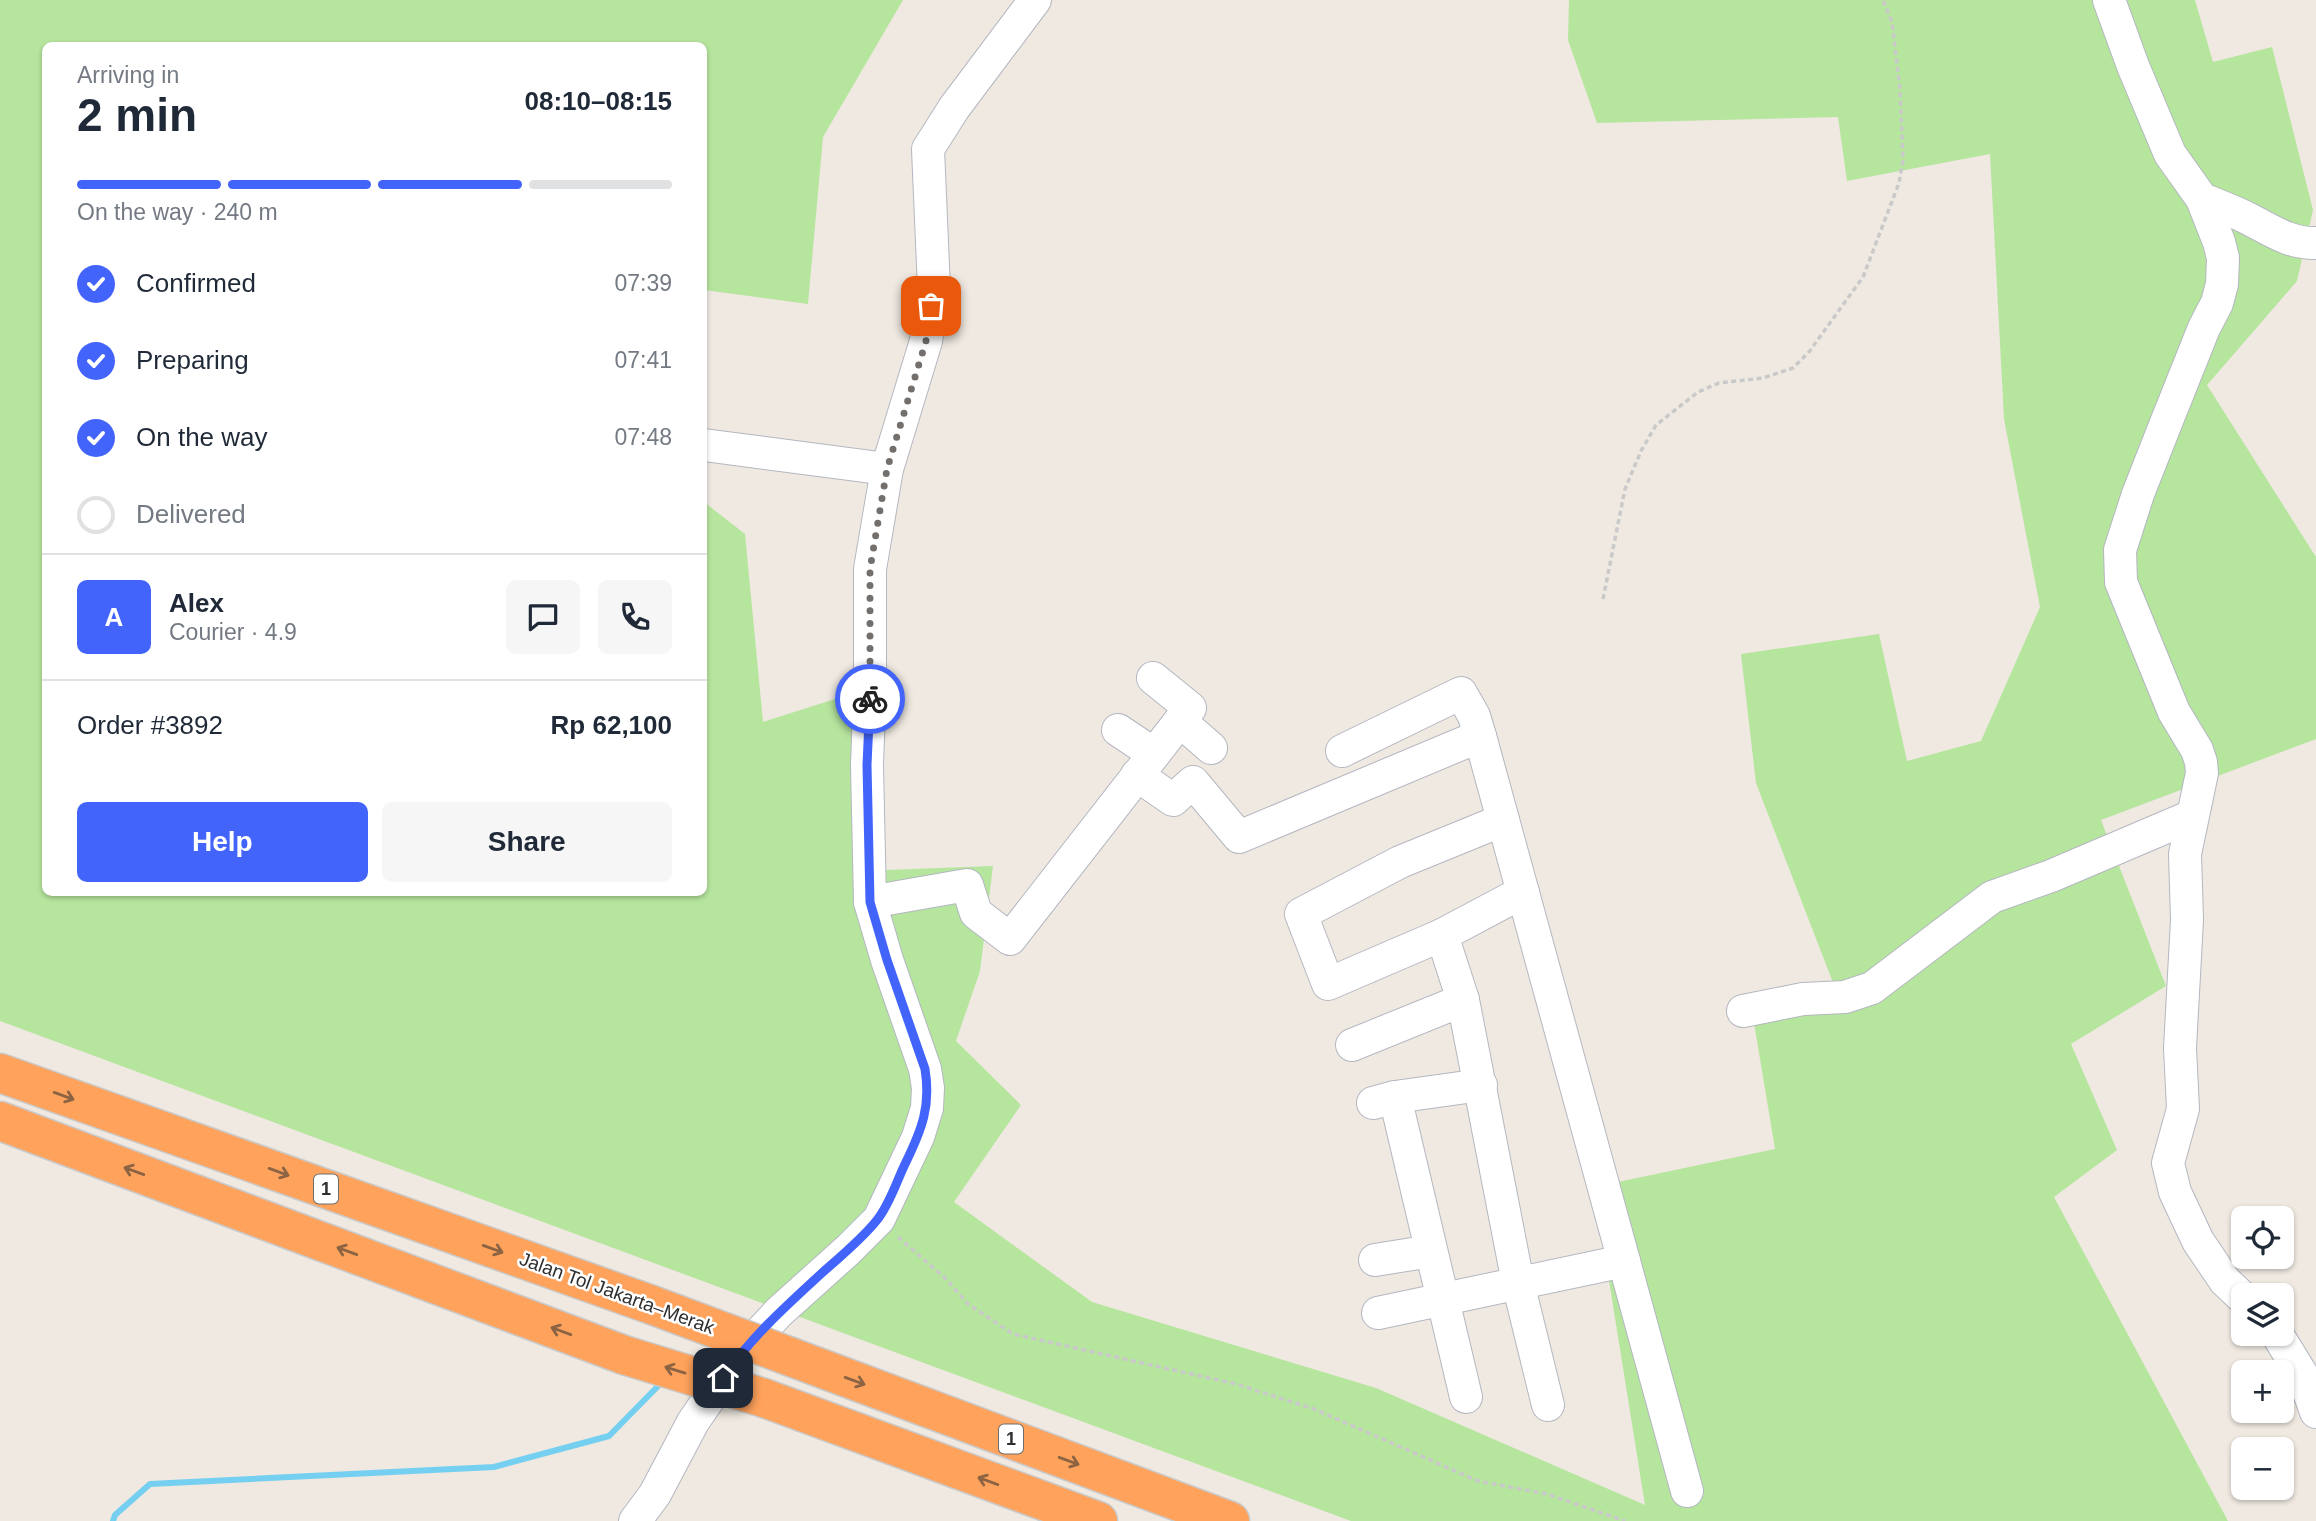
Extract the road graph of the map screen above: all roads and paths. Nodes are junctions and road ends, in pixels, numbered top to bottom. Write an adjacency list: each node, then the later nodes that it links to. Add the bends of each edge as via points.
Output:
1 (1035, 0): 7 (street, via 928,149 934,289 926,341)
2 (1883, 0): 8 (path, via 1892,22 1903,160 1899,183 1863,276 1793,368 1763,379 1719,383 1698,392 1656,425 1625,489)
3 (2109, 0): 4 (street, via 2170,154)
4 (2202, 199): 5 (street, via 2287,239); 16 (street, via 2223,258 2222,284 2120,550 2121,582 2139,629 2174,712 2202,762)
5 (2316, 243)
6 (707, 445): 7 (street)
7 (887, 469): 19 (street, via 870,569)
8 (1603, 599)
9 (1153, 678): 10 (street, via 1190,708)
10 (1180, 721): 13 (street); 15 (street)
11 (1118, 730): 15 (street)
12 (1480, 736): 14 (street, via 1461,694); 15 (street, via 1239,837 1193,782 1173,800); 17 (street)
13 (1211, 748)
14 (1342, 751)
15 (1146, 765): 19 (street, via 1010,939 975,912 967,885)
16 (2192, 816): 22 (street, via 1992,897 1872,988 1845,997 1802,999); 32 (street, via 2185,853 2183,1109 2168,1163 2175,1192 2198,1241)
17 (1503, 820): 18 (street); 20 (street, via 1400,862 1301,914 1328,984)
18 (1523, 892): 20 (street); 30 (street)
19 (870, 902): 27 (street, via 928,1088 918,1137)
20 (1442, 935): 21 (street)
21 (1463, 1000): 23 (street); 25 (street)
22 (1743, 1011)
23 (1352, 1045)
24 (0, 1073): 42 (highway, Jalan Tol Jakarta–Merak / 1, one-way to 42, bridge, via 652,1305)
25 (1481, 1085): 28 (street, via 1384,1100); 31 (street)
26 (0, 1121): 41 (highway, one-way to 26, bridge, via 764,1398 624,1354)
27 (879, 1219): 40 (street, via 738,1356); 43 (path, via 968,1304 1013,1334 1236,1384 1314,1409 1478,1481 1547,1494)
28 (1431, 1251): 29 (street); 33 (street)
29 (1375, 1260)
30 (1624, 1261): 31 (street); 39 (street)
31 (1518, 1283): 33 (street); 37 (street)
32 (2231, 1287)
33 (1443, 1299): 34 (street); 36 (street)
34 (1378, 1313)
35 (2284, 1346): 38 (street, via 2304,1378)
36 (1466, 1397)
37 (1548, 1405)
38 (2316, 1412)
39 (1687, 1491)
40 (635, 1521)
41 (1098, 1521)
42 (1230, 1521)
43 (1625, 1521)

